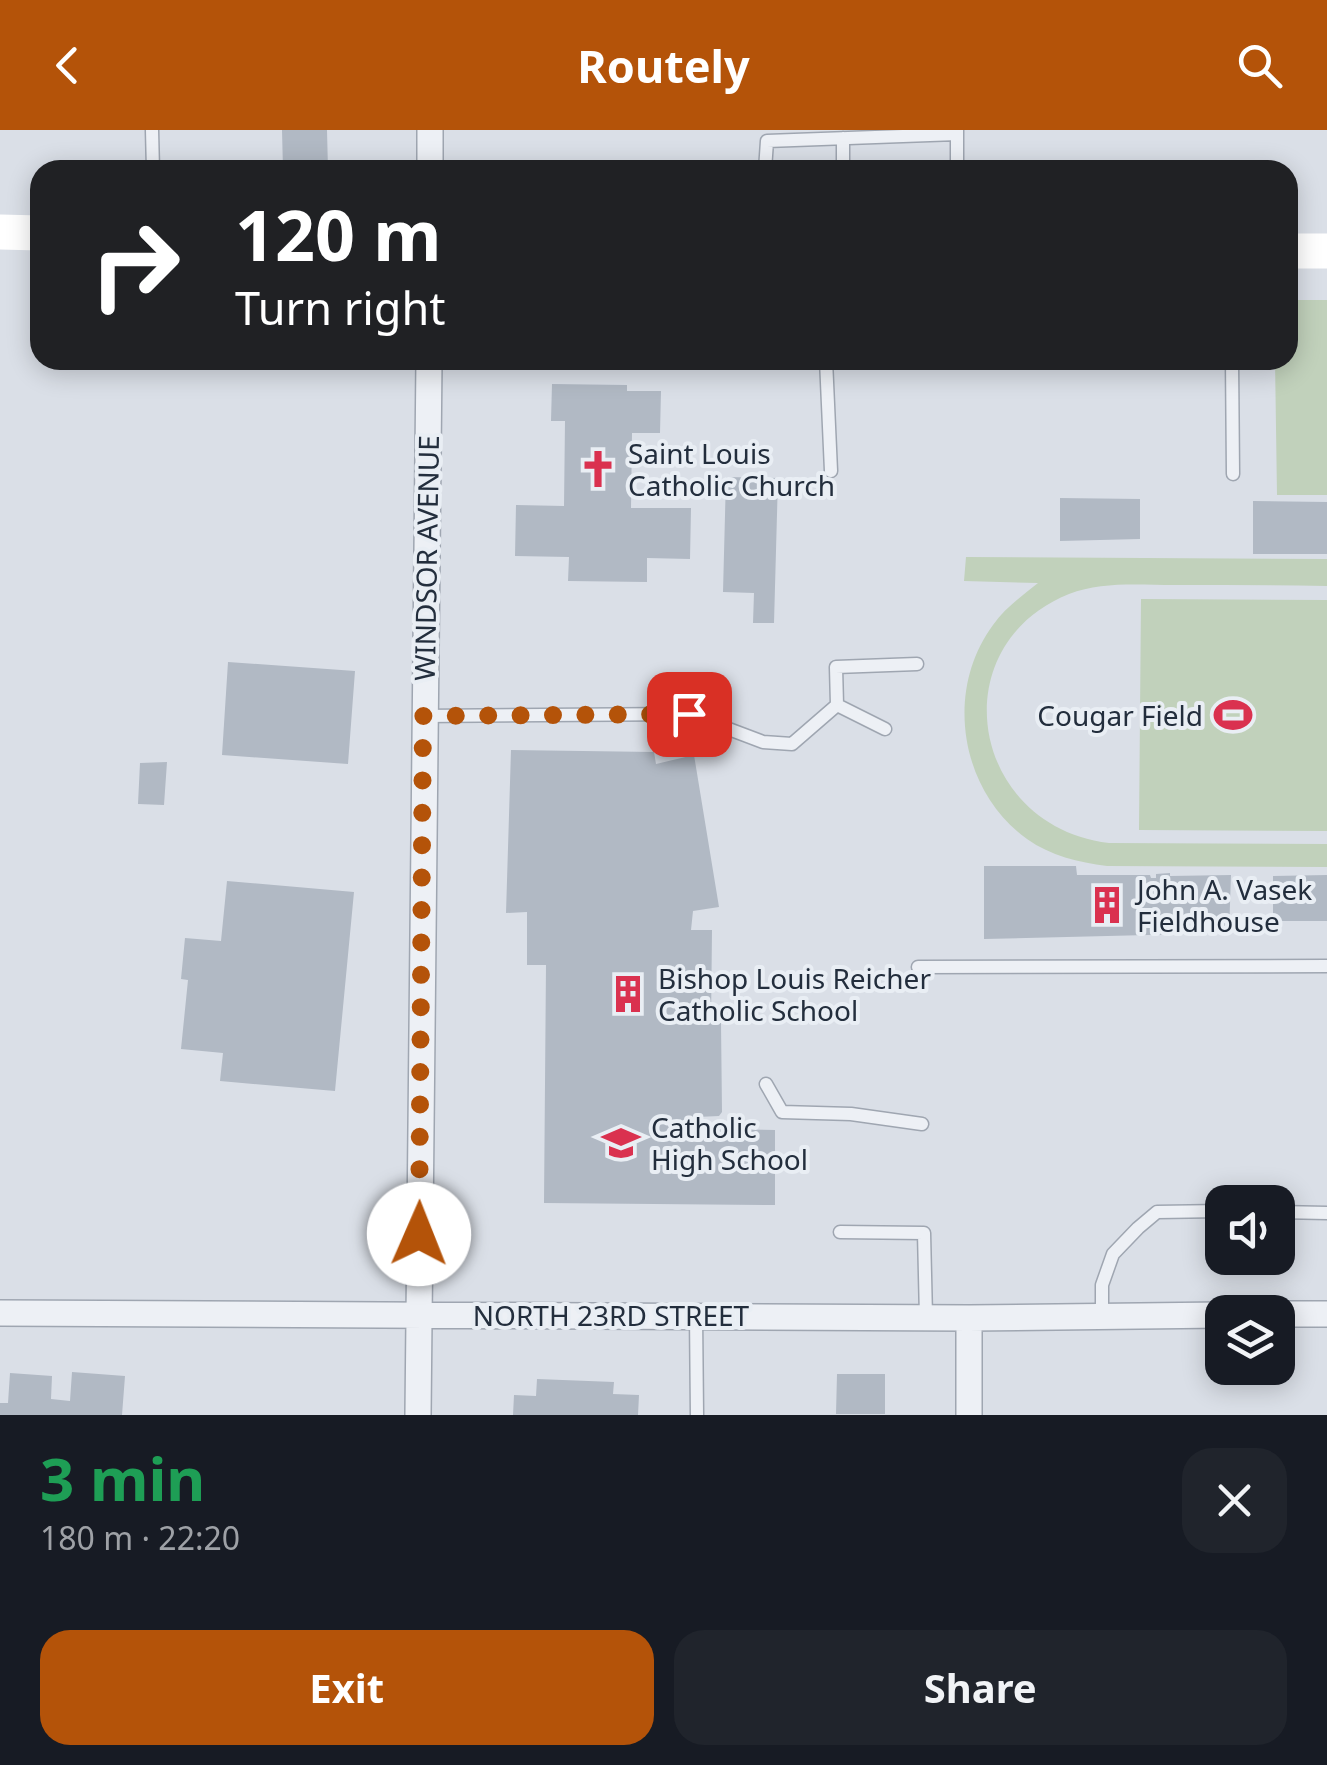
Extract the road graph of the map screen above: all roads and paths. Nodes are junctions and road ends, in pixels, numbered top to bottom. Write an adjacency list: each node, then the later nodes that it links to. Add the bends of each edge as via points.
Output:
1 (152, 130): 5 (lane)
2 (430, 130): 6 (street)
3 (957, 132): 4 (lane); 9 (lane)
4 (843, 138): 7 (lane, via 767,140); 8 (lane)
5 (152, 160)
6 (430, 160)
7 (766, 160)
8 (842, 160)
9 (957, 160)
10 (0, 232): 11 (main road)
11 (30, 233)
12 (1298, 251): 13 (main road)
13 (1327, 251)
14 (429, 370): 21 (street, WINDSOR AVENUE)
15 (826, 370): 17 (lane)
16 (1232, 370): 18 (lane)
17 (831, 472)
18 (1234, 474)
19 (917, 664): 20 (lane, via 836,667)
20 (837, 705): 21 (lane, via 792,744 763,742 689,714); 22 (lane)
21 (423, 716): 32 (street, WINDSOR AVENUE)
22 (885, 729)
23 (1327, 966): 24 (lane)
24 (918, 967)
25 (766, 1084): 26 (lane, via 782,1112)
26 (922, 1124)
27 (1205, 1211): 37 (lane, via 1158,1212 1138,1228 1113,1254 1102,1286)
28 (1295, 1213): 29 (lane)
29 (1327, 1214)
30 (840, 1232): 38 (lane, via 924,1233)
31 (0, 1313): 32 (street, NORTH 23RD STREET)
32 (419, 1313): 35 (street, NORTH 23RD STREET); 40 (street, WINDSOR AVENUE)
33 (1295, 1314): 34 (street)
34 (1327, 1314)
35 (696, 1315): 38 (street, NORTH 23RD STREET); 41 (lane)
36 (1205, 1315): 37 (street, NORTH 23RD STREET)
37 (1102, 1316): 39 (street, NORTH 23RD STREET)
38 (926, 1317): 39 (street, NORTH 23RD STREET)
39 (969, 1318): 42 (street)
40 (418, 1415)
41 (697, 1415)
42 (969, 1415)

